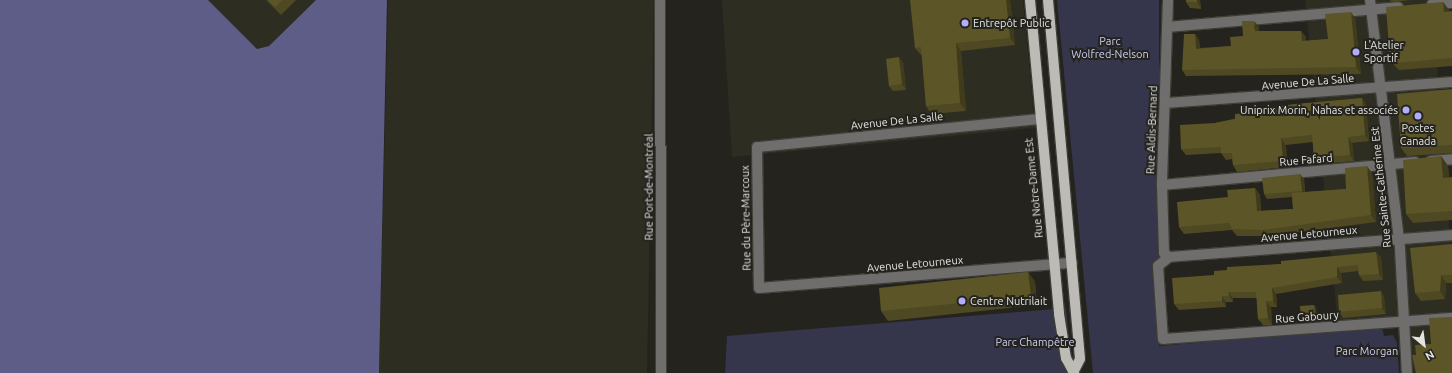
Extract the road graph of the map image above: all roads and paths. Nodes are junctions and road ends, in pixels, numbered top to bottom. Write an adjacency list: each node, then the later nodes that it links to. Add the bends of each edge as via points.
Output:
1 (660, 0): 27 (street, Rue Port-de-Montréal)
2 (1030, 0): 13 (main road, Rue Notre-Dame Est)
3 (1048, 0): 21 (main road, Rue Notre-Dame Est)
4 (1168, 0): 9 (street, Rue Aldis-Bernard)
5 (1452, 3): 7 (street)
6 (1370, 4): 8 (street); 9 (street); 11 (street, Rue Sainte-Catherine Est)
7 (1423, 5)
8 (1409, 6)
9 (1167, 27): 12 (street, Rue Aldis-Bernard)
10 (1452, 82): 11 (street, Avenue De La Salle)
11 (1382, 88): 12 (street, Avenue De La Salle); 16 (street, Rue Sainte-Catherine Est)
12 (1166, 103): 17 (street, Rue Aldis-Bernard)
13 (1039, 119): 14 (street, Avenue De La Salle); 22 (main road, Rue Notre-Dame Est)
14 (757, 147): 23 (street, Rue du Père-Marcoux)
15 (1452, 159): 16 (street, Rue Fafard)
16 (1390, 164): 17 (street, Rue Fafard); 19 (street, Rue Sainte-Catherine Est)
17 (1162, 185): 20 (street, Rue Aldis-Bernard, via 1164,253)
18 (1452, 234): 19 (street, Avenue Letourneux)
19 (1398, 239): 20 (street, Avenue Letourneux); 25 (street, Rue Sainte-Catherine Est)
20 (1169, 258): 25 (street, Rue Gaboury, via 1158,266 1163,339)
21 (1072, 263): 22 (street, Avenue Letourneux); 26 (main road, Rue Notre-Dame Est, via 1080,358)
22 (1055, 265): 23 (street, Avenue Letourneux); 26 (main road, Rue Notre-Dame Est, via 1066,358)
23 (759, 288)
24 (1452, 318): 25 (street, Rue Gaboury)
25 (1404, 322): 28 (street, Rue Sainte-Catherine Est)
26 (1074, 372)
27 (660, 373)
28 (1407, 373)

